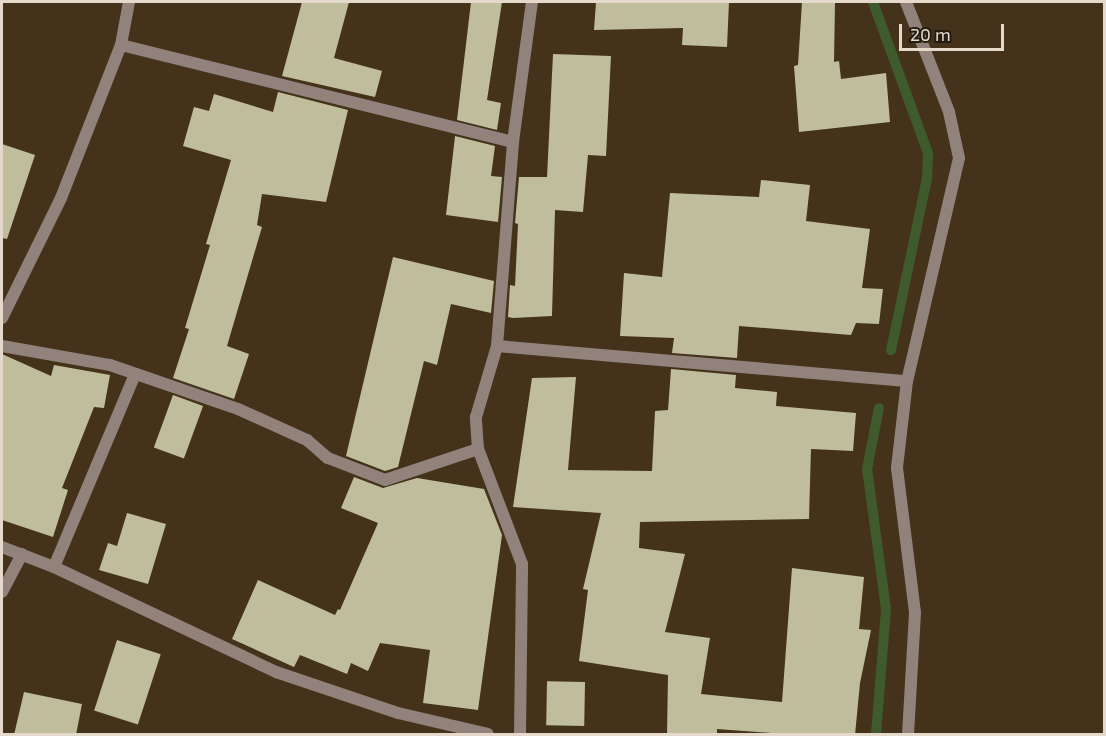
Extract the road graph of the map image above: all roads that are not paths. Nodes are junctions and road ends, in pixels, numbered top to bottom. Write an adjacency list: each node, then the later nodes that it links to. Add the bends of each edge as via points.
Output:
1 (129, 2): 4 (street)
2 (532, 2): 5 (street)
3 (906, 2): 10 (street, via 949,112 959,158)
4 (121, 45): 5 (street); 6 (street, via 61,198)
5 (513, 142): 8 (street)
6 (2, 318)
7 (2, 346): 9 (street, via 110,365)
8 (497, 346): 10 (street); 11 (street, via 476,417)
9 (135, 374): 11 (street, via 238,409 307,440 328,459 386,480); 14 (street)
10 (907, 381): 18 (street, via 897,468 915,613)
11 (478, 449): 17 (street, via 522,564)
12 (2, 547): 13 (street)
13 (22, 554): 14 (street); 15 (street)
14 (54, 567): 16 (street, via 276,672 398,713)
15 (2, 592)
16 (488, 735)
17 (520, 735)
18 (908, 735)

